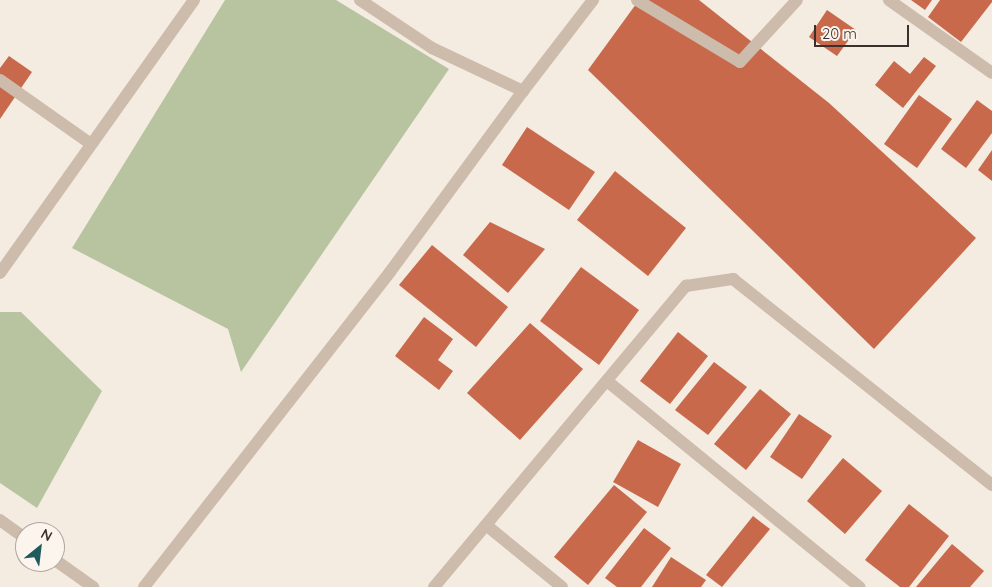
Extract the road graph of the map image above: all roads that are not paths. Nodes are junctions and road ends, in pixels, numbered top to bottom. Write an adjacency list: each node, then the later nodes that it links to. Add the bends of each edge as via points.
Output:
1 (194, 0): 10 (street)
2 (360, 0): 9 (street, via 432,48)
3 (593, 0): 9 (street)
4 (637, 0): 5 (street, via 740,62)
5 (797, 0)
6 (889, 0): 7 (street)
7 (992, 73)
8 (0, 80): 10 (street)
9 (523, 91): 19 (street, via 390,272)
10 (91, 144): 11 (street)
11 (0, 273)
12 (607, 381): 13 (street, via 686,286 734,279); 15 (street); 22 (street)
13 (992, 485)
14 (0, 520): 16 (street)
15 (486, 525): 20 (street); 21 (street)
16 (15, 531)
17 (65, 567): 18 (street)
18 (92, 587)
19 (144, 587)
20 (434, 587)
21 (562, 587)
22 (860, 587)

